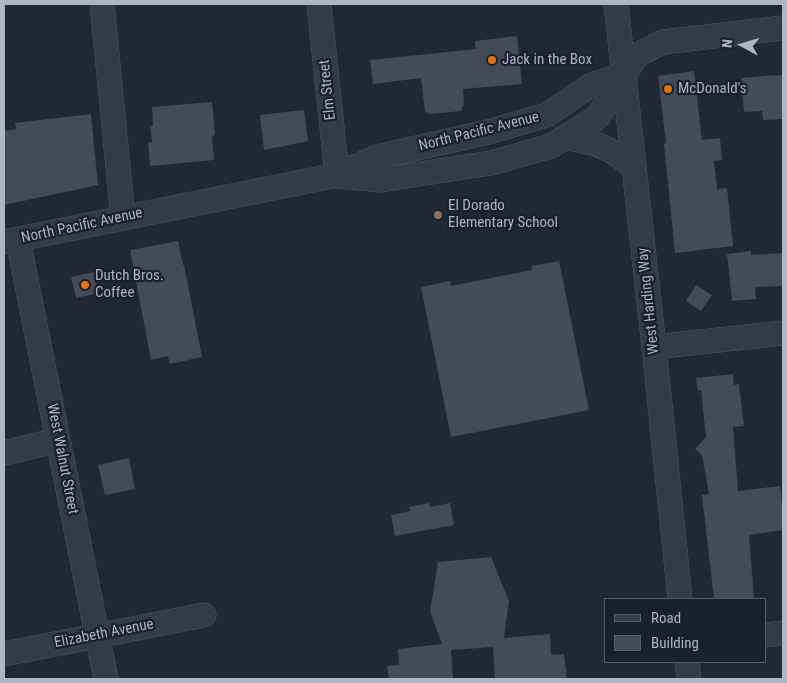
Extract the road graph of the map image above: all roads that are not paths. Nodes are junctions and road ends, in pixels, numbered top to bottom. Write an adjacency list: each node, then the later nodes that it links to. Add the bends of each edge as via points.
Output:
1 (102, 4): 9 (street)
2 (319, 4): 8 (street, Elm Street)
3 (616, 4): 5 (street, West Harding Way)
4 (783, 28): 5 (street, via 663,42 639,54)
5 (623, 75): 6 (street, North Pacific Avenue, via 598,117); 7 (street, West Harding Way); 8 (street, North Pacific Avenue, via 591,85 547,116 377,157)
6 (565, 137): 7 (street, via 596,144); 8 (street, North Pacific Avenue, via 551,146 491,163 380,180)
7 (634, 166): 12 (street, West Harding Way)
8 (337, 176): 9 (street, North Pacific Avenue)
9 (123, 218): 10 (street, North Pacific Avenue)
10 (11, 241): 13 (street, West Walnut Street)
11 (783, 333): 12 (street)
12 (654, 347): 15 (street, West Harding Way)
13 (58, 440): 14 (street); 19 (street, West Walnut Street)
14 (4, 453)
15 (680, 598)
16 (204, 615): 19 (street, Elizabeth Avenue)
17 (783, 633): 18 (street)
18 (767, 635)
19 (97, 636): 20 (street, Elizabeth Avenue); 22 (street, West Walnut Street)
20 (4, 654)
21 (687, 663): 23 (street)
22 (106, 679)
23 (689, 679)

